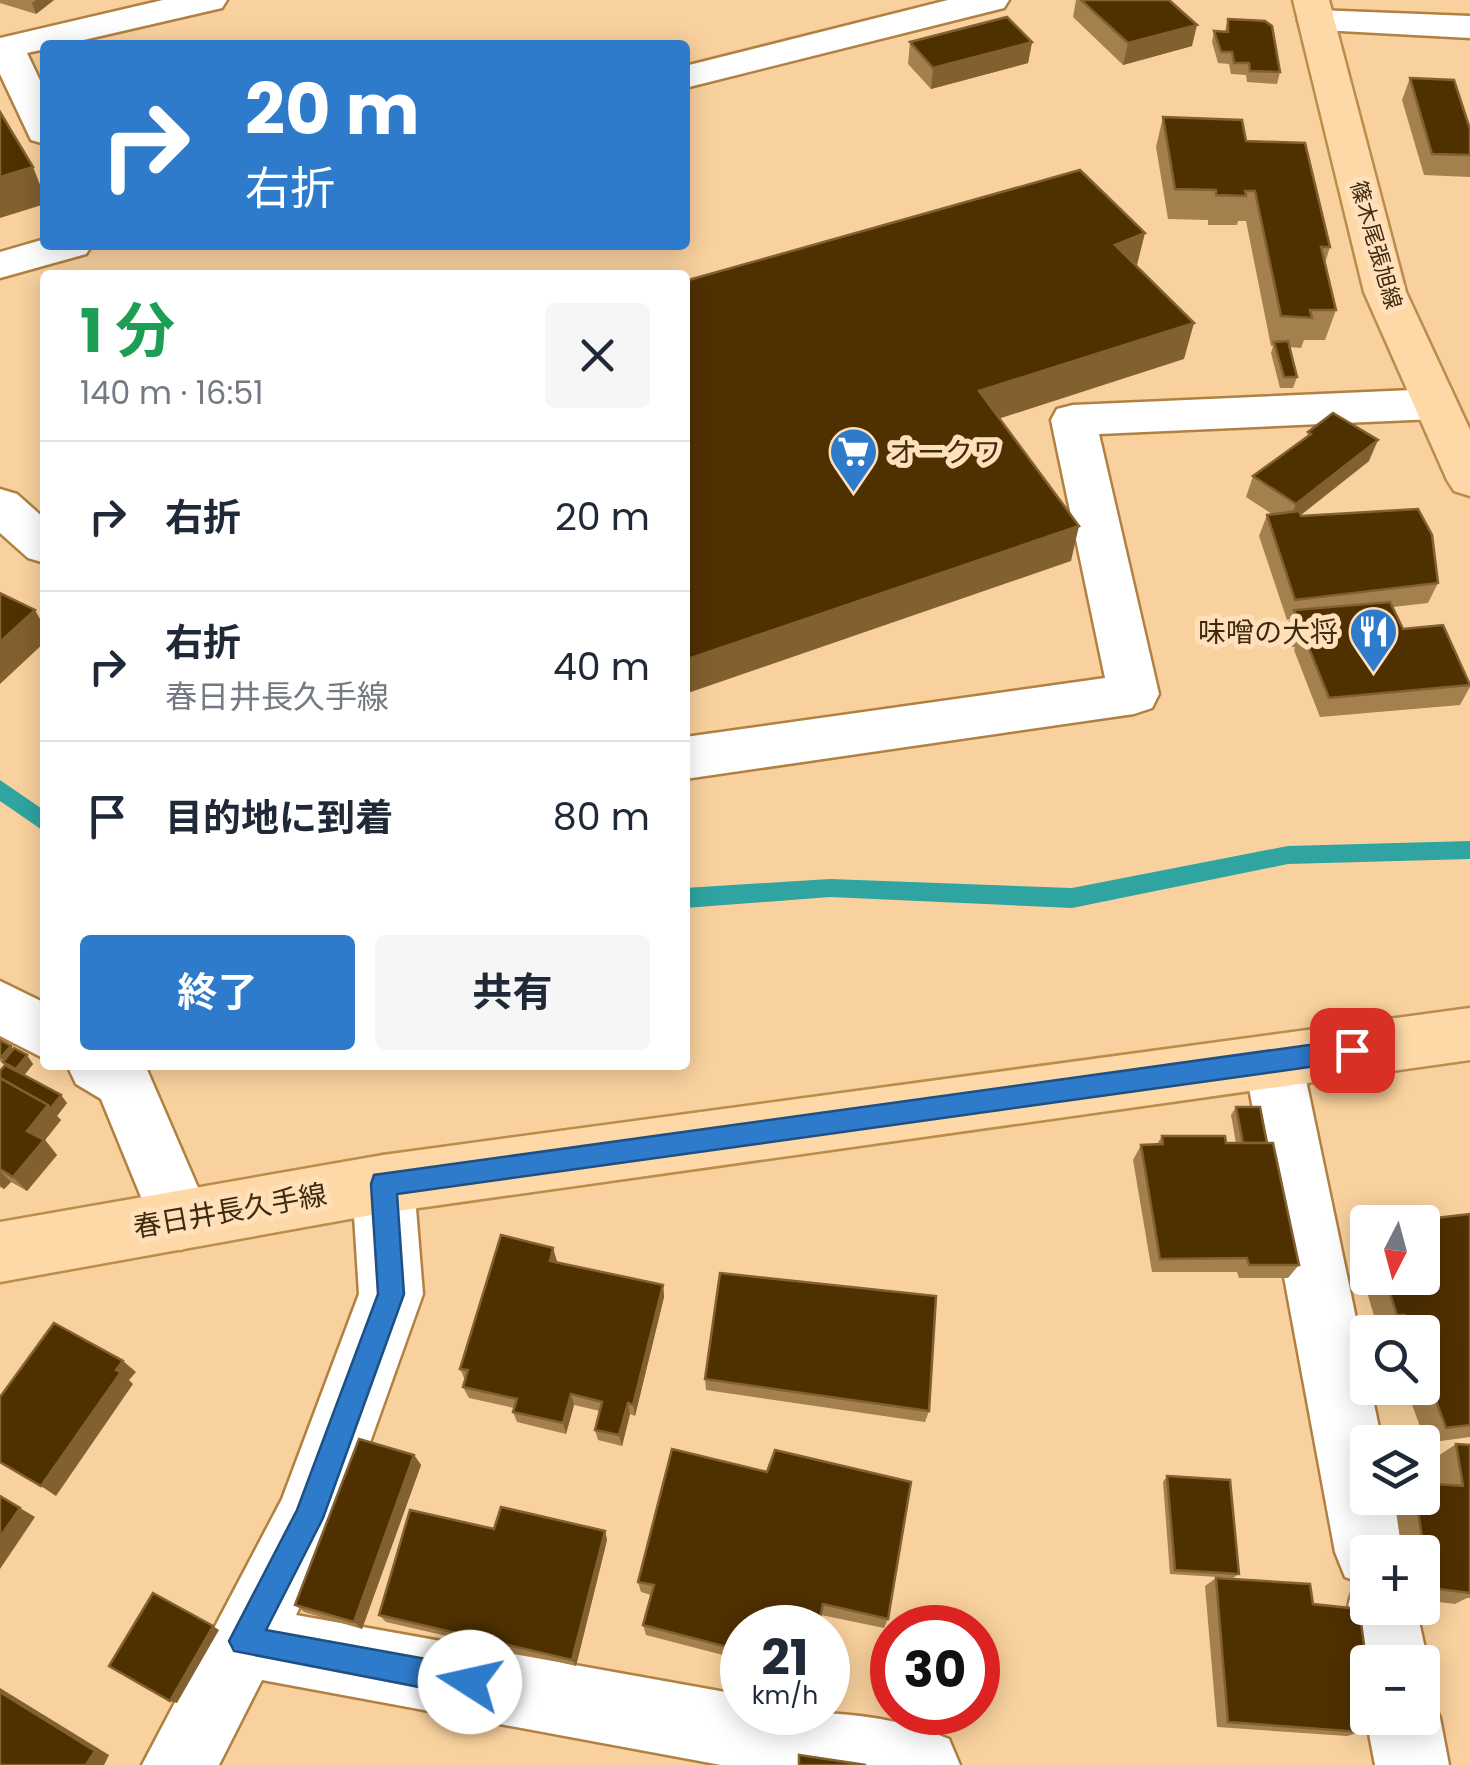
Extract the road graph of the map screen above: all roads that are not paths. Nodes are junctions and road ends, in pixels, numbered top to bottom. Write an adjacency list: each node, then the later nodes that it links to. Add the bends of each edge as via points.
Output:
1 (209, 0): 5 (street)
2 (991, 0): 6 (street)
3 (1313, 11): 4 (street); 10 (main road, 篠木尾張旭線, via 1385,292)
4 (1470, 27)
5 (3, 44): 7 (street)
6 (690, 76)
7 (40, 122)
8 (54, 250): 9 (street)
9 (0, 265)
10 (1436, 404): 11 (main road, 篠木尾張旭線); 14 (street, via 1074,420 1134,694)
11 (1470, 480)
12 (0, 506): 13 (street)
13 (40, 542)
14 (690, 757)
15 (0, 1006): 16 (street)
16 (40, 1030)
17 (1470, 1034): 18 (main road, 春日井長久手線)
18 (1274, 1061): 20 (main road, 春日井長久手線); 23 (street)
19 (105, 1070): 21 (street, via 123,1081)
20 (383, 1184): 21 (main road, 春日井長久手線); 24 (street, via 391,1294 309,1518)
21 (181, 1220): 22 (main road, 春日井長久手線)
22 (6, 1259)
23 (1367, 1535)
24 (244, 1641): 26 (street); 27 (street)
25 (1406, 1735): 28 (street)
26 (180, 1765)
27 (922, 1765)
28 (1412, 1765)

